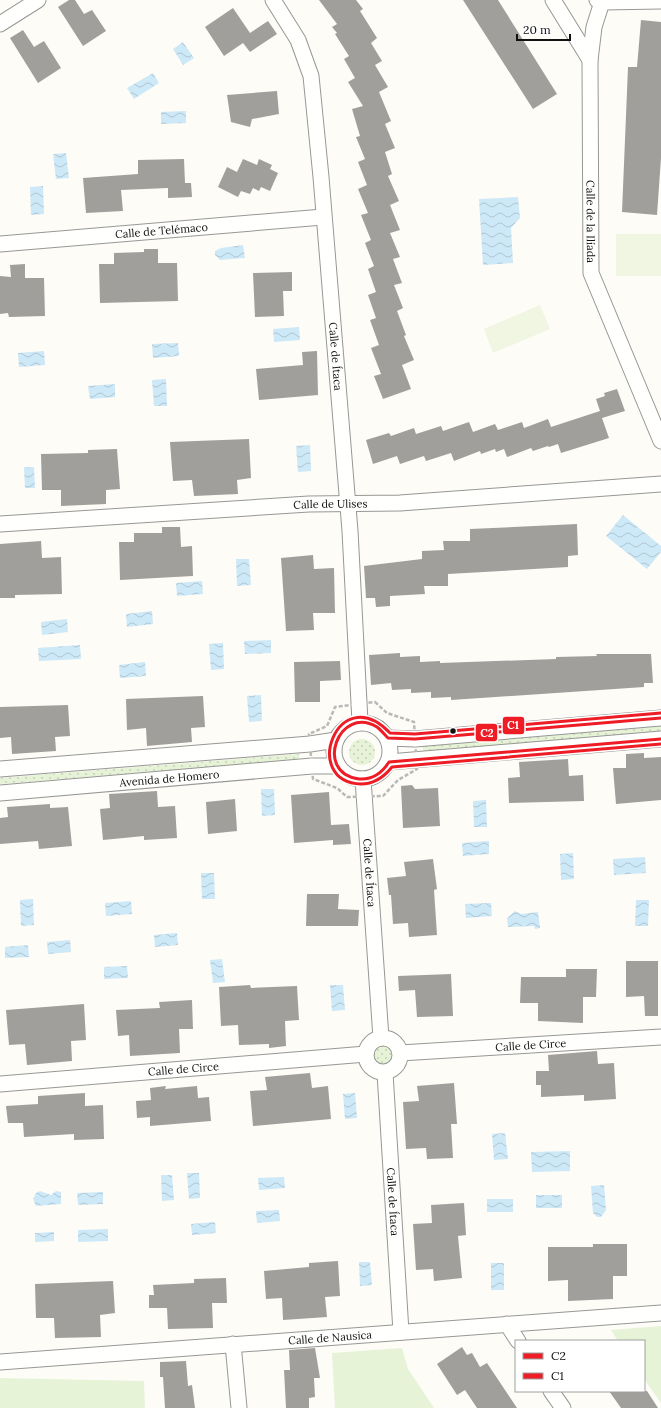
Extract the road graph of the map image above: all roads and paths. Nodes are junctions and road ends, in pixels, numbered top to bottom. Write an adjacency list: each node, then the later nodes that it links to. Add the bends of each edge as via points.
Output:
1 (38, 0): 6 (street)
2 (273, 0): 8 (street, Calle de Ítaca, via 298,40 311,76)
3 (553, 0): 7 (street)
4 (599, 1): 5 (street); 7 (street, Calle de la Ilíada)
5 (661, 1)
6 (0, 24)
7 (590, 60): 10 (street, Calle de la Ilíada, via 591,273)
8 (323, 217): 9 (street, Calle de Telémaco); 12 (street, Calle de Ítaca)
9 (0, 244)
10 (661, 442)
11 (661, 484): 12 (street, Calle de Ulises, via 400,503)
12 (347, 504): 13 (street, Calle de Ulises, via 308,504); 14 (street, Calle de Ítaca)
13 (0, 524)
14 (359, 704): 16 (street, Calle de Ítaca); 18 (path, via 375,702 387,713 414,722); 21 (path, via 335,707 327,726 308,734)
15 (661, 718): 18 (street)
16 (360, 722): 17 (street, via 377,726); 20 (street, via 345,728)
17 (388, 738): 18 (street); 23 (street, via 391,746)
18 (415, 739): 22 (path)
19 (661, 739): 22 (street)
20 (336, 740): 21 (street, Avenida de Homero); 25 (street, via 334,749)
21 (310, 744): 24 (path); 26 (street, Avenida de Homero)
22 (417, 759): 23 (street); 29 (path, via 418,769 398,780 383,796)
23 (389, 762): 27 (street, via 379,774)
24 (312, 766): 25 (street, Avenida de Homero); 28 (street, Avenida de Homero); 29 (path, via 313,779 337,788 347,798)
25 (338, 766): 27 (street, via 349,776)
26 (0, 769)
27 (364, 779): 29 (street, Calle de Ítaca)
28 (0, 793)
29 (365, 796): 31 (street, Calle de Ítaca)
30 (661, 1037): 32 (street, Calle de Circe)
31 (381, 1038): 32 (street, via 396,1043); 33 (street, via 369,1046)
32 (400, 1053): 34 (street, via 398,1064 390,1071)
33 (366, 1054): 34 (street, via 371,1068); 35 (street, Calle de Circe)
34 (384, 1072): 38 (street, Calle de Ítaca)
35 (0, 1084)
36 (661, 1312): 37 (street, Calle de Nausica)
37 (507, 1324): 38 (street, Calle de Nausica); 39 (street)
38 (401, 1332): 40 (street, Calle de Nausica)
39 (517, 1340)
40 (233, 1344): 41 (street, Calle de Nausica); 43 (street)
41 (0, 1362)
42 (552, 1392): 44 (street)
43 (239, 1408)
44 (563, 1408)

